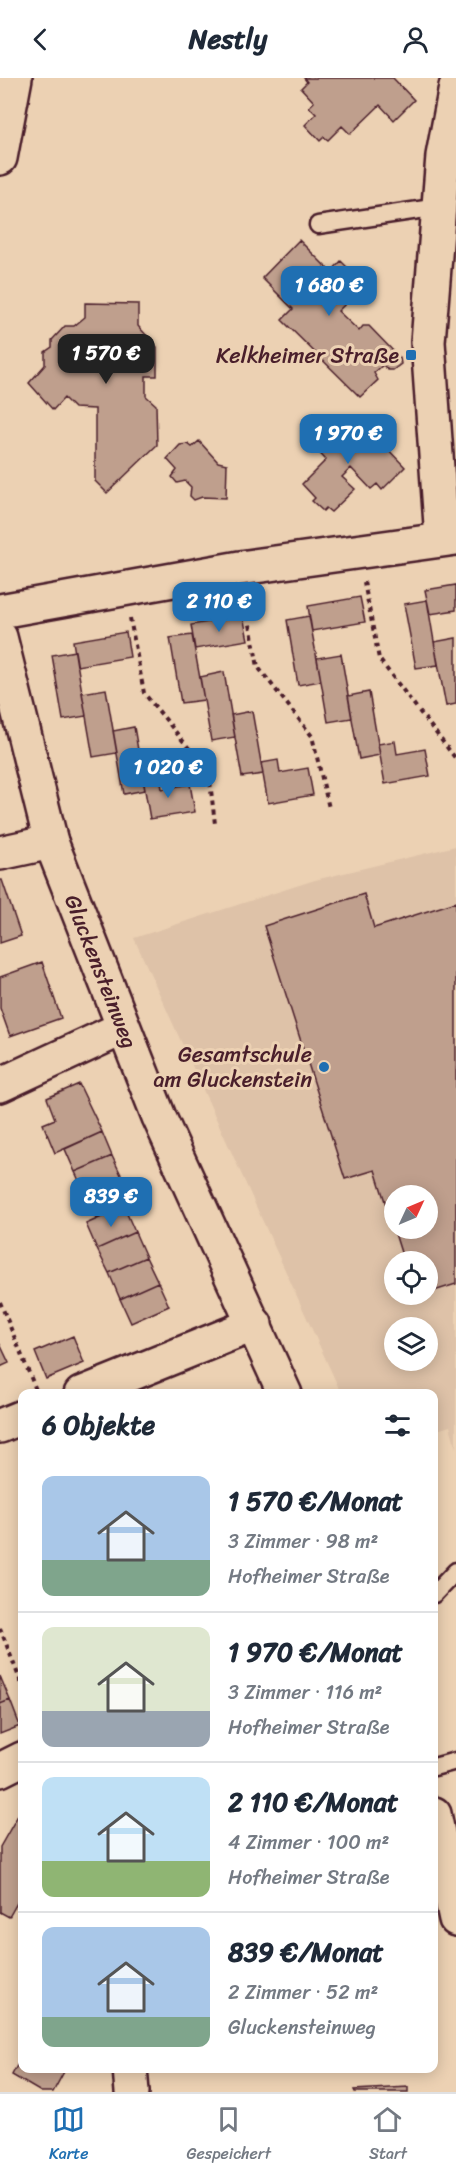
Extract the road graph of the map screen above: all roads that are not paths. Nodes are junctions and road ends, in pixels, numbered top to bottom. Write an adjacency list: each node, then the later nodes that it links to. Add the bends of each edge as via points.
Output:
1 (15, 78): 3 (street)
2 (456, 87): 4 (street, via 443,156)
3 (0, 158)
4 (440, 207): 5 (lane); 6 (street, via 428,342)
5 (318, 225)
6 (449, 539): 7 (street, via 240,568)
7 (0, 611)
8 (0, 637): 9 (street, Gluckensteinweg)
9 (51, 842): 10 (street); 11 (street, Gluckensteinweg)
10 (0, 853)
11 (123, 1028): 12 (street); 13 (street, Gluckensteinweg, via 159,1117)
12 (0, 1085)
13 (255, 1324): 14 (street); 15 (street, Gluckensteinweg)
14 (93, 1389)
15 (283, 1389)
16 (18, 1419): 17 (street)
17 (0, 1426)
18 (456, 1571): 19 (lane)
19 (438, 1590)
20 (18, 1761): 23 (street)
21 (456, 1761): 22 (lane)
22 (438, 1766)
23 (0, 1770)
24 (438, 1833): 25 (street)
25 (456, 1919)
26 (130, 2073): 27 (street)
27 (132, 2092)

